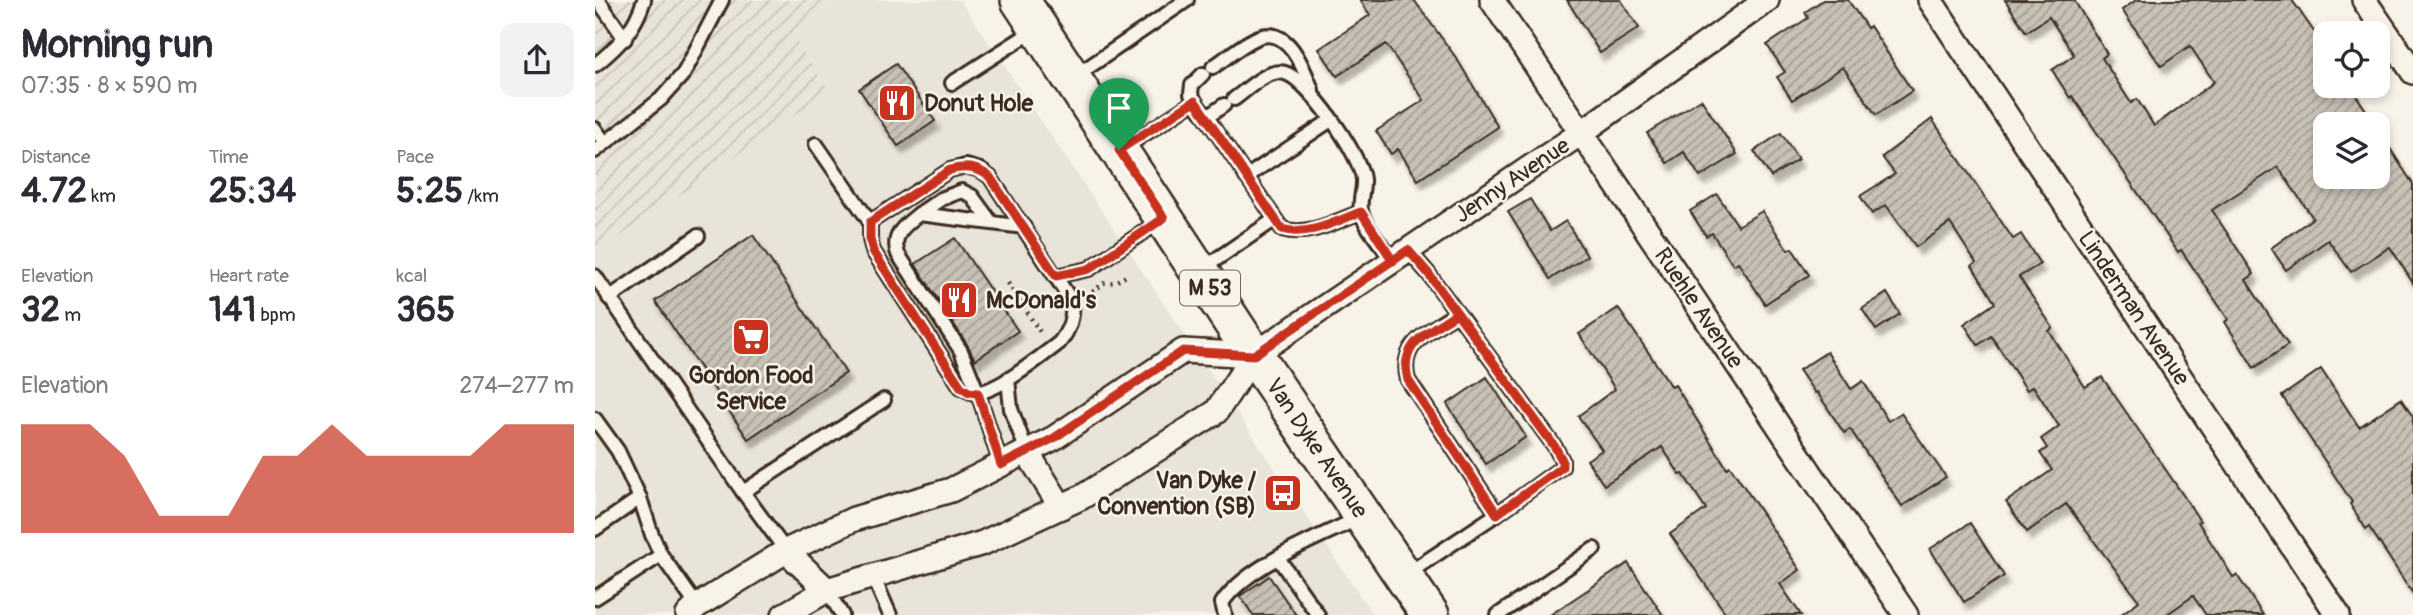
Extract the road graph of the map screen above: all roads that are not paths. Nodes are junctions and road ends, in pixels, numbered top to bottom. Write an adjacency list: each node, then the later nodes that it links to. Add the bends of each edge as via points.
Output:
1 (598, 0): 10 (lane)
2 (644, 0): 10 (lane)
3 (722, 0): 22 (lane, via 684,73 661,99)
4 (1187, 0): 13 (lane)
5 (1492, 0): 20 (street, Ruehle Avenue)
6 (1767, 0): 20 (street, Jenny Avenue)
7 (1930, 0): 69 (street, Linderman Avenue)
8 (2364, 0): 12 (street)
9 (1029, 14): 13 (main road, Van Dyke Avenue / M 53); 14 (lane)
10 (625, 39): 11 (lane)
11 (595, 65)
12 (2413, 72)
13 (1072, 79): 23 (main road, Van Dyke Avenue / M 53)
14 (952, 83)
15 (1315, 96): 16 (lane, via 1293,51 1282,39 1261,36 1192,85); 17 (lane, via 1286,73 1275,73); 18 (lane)
16 (1195, 101): 17 (lane); 23 (lane)
17 (1207, 117): 24 (lane)
18 (1331, 120): 24 (lane); 25 (lane, via 1359,161)
19 (595, 129): 22 (lane)
20 (1581, 133): 33 (street, Jenny Avenue); 68 (street, Ruehle Avenue)
21 (817, 144): 29 (lane)
22 (600, 147)
23 (1119, 150): 27 (main road, Van Dyke Avenue / M 53)
24 (1245, 177): 28 (lane)
25 (1361, 212): 28 (lane, via 1313,230 1294,232 1282,229); 33 (lane)
26 (919, 214): 30 (lane); 30 (lane, via 962,191 972,196); 41 (lane, via 904,226 895,247 961,351)
27 (1164, 218): 34 (main road, Van Dyke Avenue / M 53); 36 (lane, via 1089,269)
28 (1274, 220): 34 (lane)
29 (870, 222): 31 (lane, via 950,170 966,166 990,177); 41 (lane, via 873,251 961,387)
30 (991, 222): 31 (lane)
31 (1024, 228): 36 (lane)
32 (698, 236): 37 (lane)
33 (1401, 256): 38 (lane, via 1428,273); 39 (street, Jenny Avenue)
34 (1199, 271): 39 (main road, Van Dyke Avenue / M 53)
35 (595, 276): 37 (lane)
36 (1056, 276): 40 (lane, via 1073,308 1066,335)
37 (609, 298): 46 (lane)
38 (1457, 313): 49 (lane, via 1417,340 1405,367 1408,380); 49 (lane, via 1562,460 1558,472)
39 (1254, 355): 44 (street, via 1183,351); 48 (street, via 1216,412); 50 (main road, Van Dyke Avenue / M 53)
40 (1008, 379): 41 (lane); 44 (lane, via 1011,409)
41 (978, 393): 45 (lane)
42 (884, 400): 46 (lane)
43 (595, 419): 47 (lane, via 618,451)
44 (1027, 452): 45 (street); 48 (street)
45 (1001, 465): 53 (street, via 951,491 854,519)
46 (743, 492): 53 (lane)
47 (640, 498): 51 (lane); 54 (lane)
48 (1061, 507): 56 (street, via 983,543)
49 (1497, 514): 57 (lane)
50 (1363, 516): 55 (lane); 57 (main road, Van Dyke Avenue / M 53)
51 (595, 529)
52 (1594, 549): 67 (lane)
53 (786, 551): 58 (street); 60 (street)
54 (661, 555): 59 (lane); 60 (lane)
55 (1278, 558): 64 (lane, via 1230,590 1222,603); 65 (lane)
56 (873, 576): 58 (street); 63 (lane)
57 (1403, 576): 66 (main road, Van Dyke Avenue / M 53)
58 (827, 590): 61 (street); 62 (lane)
59 (595, 598)
60 (693, 611)
61 (784, 615)
62 (842, 615)
63 (890, 615)
64 (1225, 615)
65 (1318, 615)
66 (1430, 615)
67 (1498, 615)
68 (1906, 615)
69 (2338, 615)

